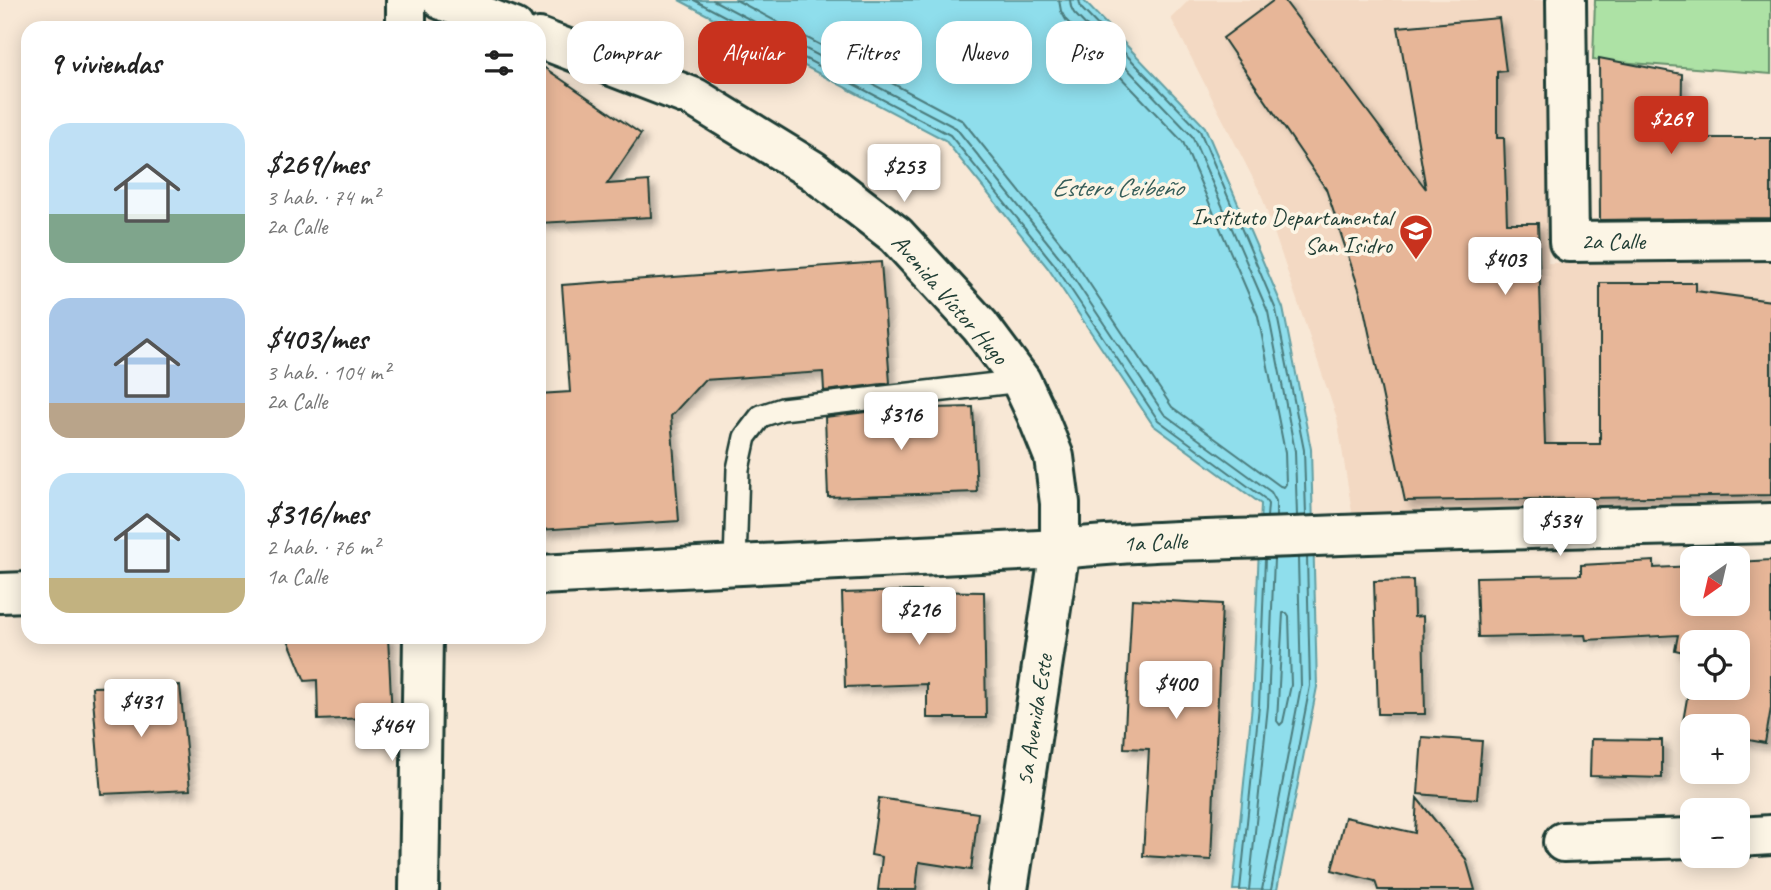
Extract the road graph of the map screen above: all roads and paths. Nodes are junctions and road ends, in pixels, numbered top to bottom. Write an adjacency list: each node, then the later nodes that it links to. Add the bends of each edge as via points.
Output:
1 (405, 0): 4 (street)
2 (442, 0): 5 (street)
3 (1566, 0): 7 (street, 2a Calle, via 1569,242)
4 (406, 21)
5 (496, 21)
6 (546, 40): 8 (street, Avenida Víctor Hugo, via 695,98 812,170 896,235 980,326)
7 (1771, 240)
8 (1021, 382): 10 (street, Avenida Víctor Hugo, via 1054,457); 11 (lane, via 782,409 761,416 745,437 738,469)
9 (1771, 523): 10 (street, 1a Calle, via 1347,534)
10 (1060, 549): 11 (street, 1a Calle); 21 (street, 5a Avenida Este)
11 (735, 564): 12 (street, 1a Calle)
12 (546, 575)
13 (21, 592): 14 (street)
14 (0, 593)
15 (423, 644): 20 (street)
16 (1771, 835): 17 (street)
17 (1750, 836)
18 (1680, 838): 19 (street)
19 (1563, 842)
20 (419, 890)
21 (1008, 890)

